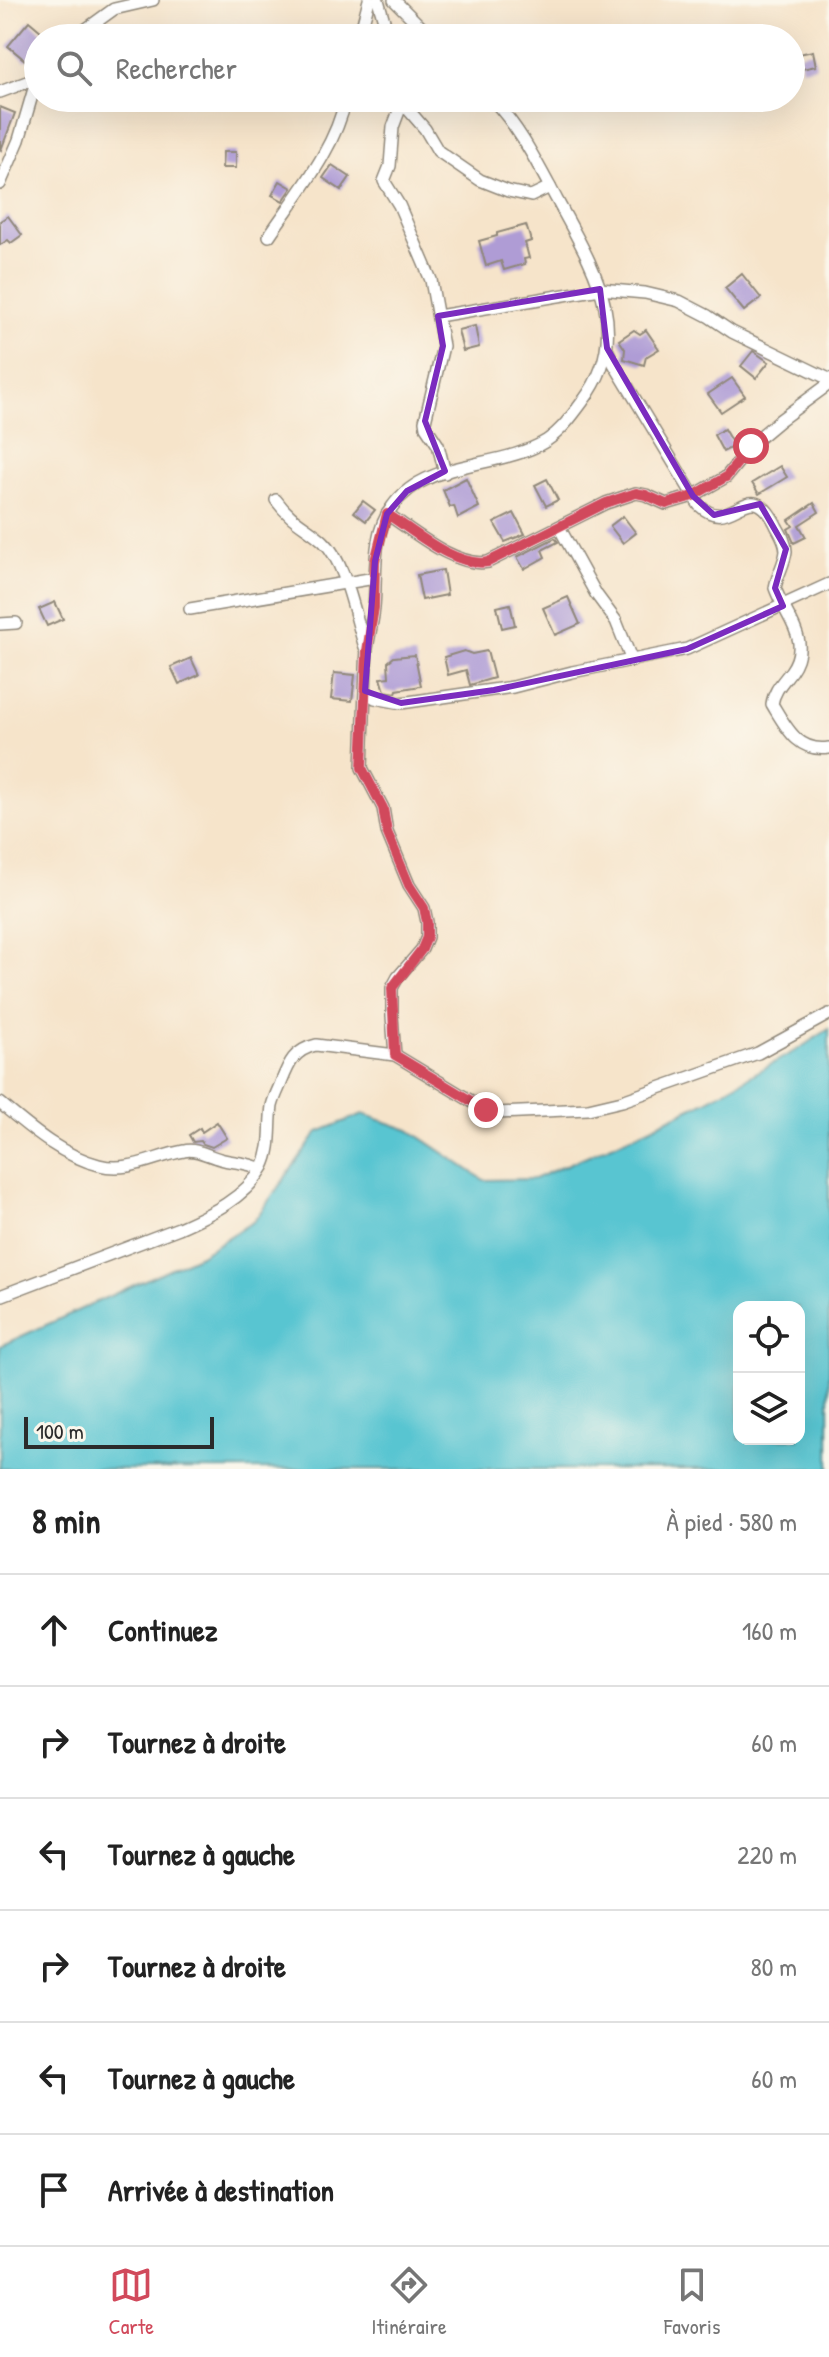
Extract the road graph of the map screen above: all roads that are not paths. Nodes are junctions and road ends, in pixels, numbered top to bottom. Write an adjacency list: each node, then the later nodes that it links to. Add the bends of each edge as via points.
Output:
1 (153, 0): 5 (street, via 114,9)
2 (369, 0): 6 (street)
3 (378, 0): 7 (street)
4 (394, 0): 8 (street)
5 (93, 24)
6 (363, 24)
7 (385, 24)
8 (418, 24)
9 (24, 82): 10 (street)
10 (0, 92)
11 (27, 112): 16 (street)
12 (343, 112): 18 (street, via 332,142)
13 (397, 112): 20 (street, via 384,181 431,280)
14 (410, 112): 17 (street, via 438,151 480,180 531,196)
15 (503, 112): 17 (street, via 522,135)
16 (0, 184)
17 (550, 187): 19 (street)
18 (269, 236)
19 (600, 289): 20 (street); 21 (street, via 609,325); 22 (street, via 679,301)
20 (438, 316): 23 (street, via 443,346 425,421)
21 (607, 348): 23 (street, via 592,390 546,441); 24 (street)
22 (829, 382): 24 (street, via 756,440 726,477)
23 (445, 473): 26 (street, via 418,483)
24 (693, 496): 27 (street, via 666,504 636,493); 31 (street, via 714,515 753,502 771,515 786,549 775,588)
25 (276, 500): 29 (street, via 295,522 325,543)
26 (387, 514): 27 (street, via 443,550 477,564); 28 (street)
27 (559, 527): 36 (street, via 616,621)
28 (375, 578): 29 (street); 35 (street)
29 (345, 583): 32 (street); 35 (street)
30 (829, 584): 31 (street)
31 (783, 606): 36 (street, via 696,646); 38 (street, via 801,647 772,704 798,742)
32 (190, 609)
33 (16, 623): 34 (street)
34 (0, 624)
35 (367, 651): 37 (street)
36 (632, 661): 37 (street, via 513,687 401,703)
37 (365, 691): 40 (street, via 362,768 427,922 422,949 392,988)
38 (829, 748)
39 (829, 1014): 40 (street, via 720,1068 588,1109 486,1110)
40 (395, 1055): 42 (street, via 316,1045 298,1052 272,1106 269,1152)
41 (0, 1103): 42 (street, via 51,1144 101,1166 125,1167 192,1150)
42 (261, 1169): 43 (street, via 244,1191 205,1217)
43 (0, 1296)

